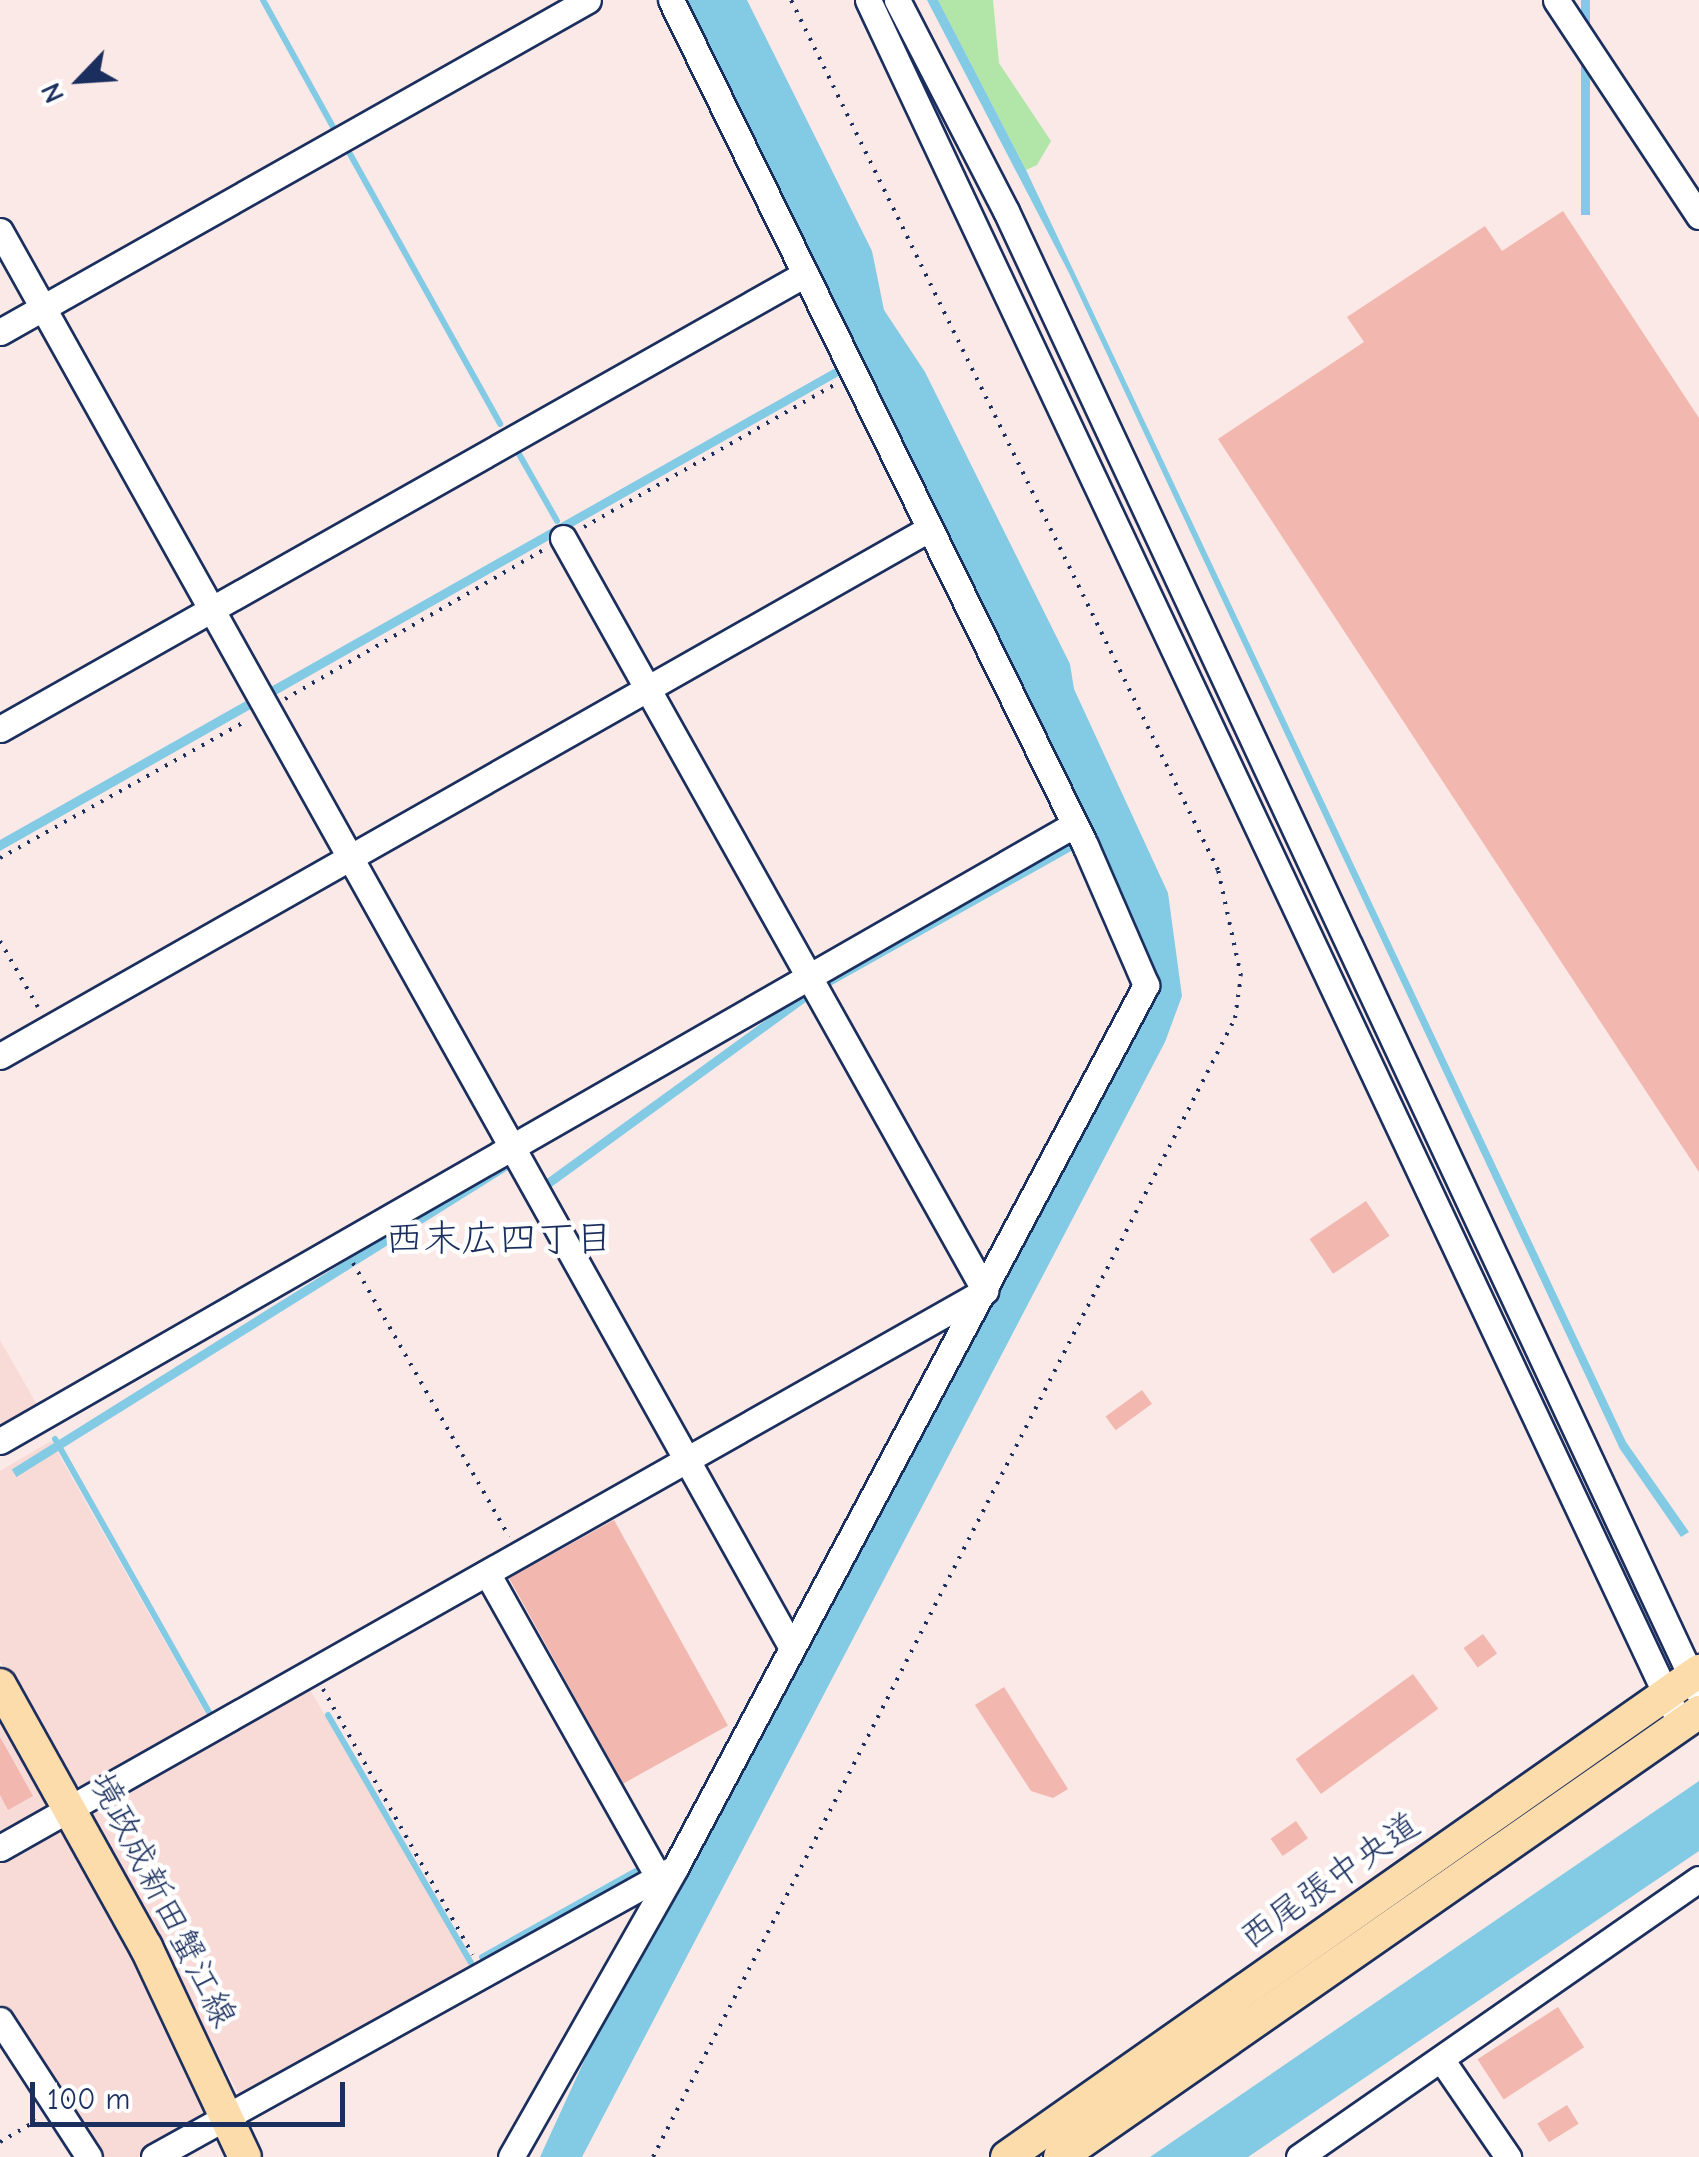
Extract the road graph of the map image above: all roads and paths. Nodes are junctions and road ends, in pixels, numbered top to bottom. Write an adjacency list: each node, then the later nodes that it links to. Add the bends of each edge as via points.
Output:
1 (588, 0): 10 (street)
2 (670, 0): 9 (street)
3 (791, 0): 53 (path, via 1218,870 1241,976 1235,1018)
4 (868, 0): 35 (street)
5 (897, 0): 35 (street, via 1006,211)
6 (1556, 0): 7 (street)
7 (1699, 216)
8 (0, 231): 10 (street)
9 (805, 274): 12 (street); 15 (street)
10 (43, 308): 11 (street); 15 (street)
11 (0, 332)
12 (850, 366): 13 (street); 14 (path)
13 (929, 530): 16 (street); 19 (street)
14 (564, 538): 16 (street); 17 (path)
15 (213, 610): 17 (street); 18 (street)
16 (648, 690): 21 (street); 23 (street)
17 (264, 702): 20 (path); 21 (street)
18 (0, 729)
19 (1079, 833): 23 (street); 28 (street, via 1146,985)
20 (0, 858)
21 (351, 858): 24 (street); 26 (street)
22 (0, 942): 24 (path)
23 (808, 977): 26 (street); 28 (street)
24 (50, 1028): 25 (street)
25 (0, 1056)
26 (512, 1147): 29 (street); 30 (street)
27 (354, 1263): 31 (path)
28 (985, 1291): 30 (street); 33 (street)
29 (0, 1441)
30 (689, 1459): 31 (street); 33 (street)
31 (519, 1555): 32 (street)
32 (487, 1573): 34 (street); 40 (street)
33 (792, 1648): 40 (street)
34 (313, 1672): 38 (street); 42 (path)
35 (1689, 1684): 37 (street); 48 (main road, 西尾張中央道)
36 (0, 1685): 38 (main road, 境政成新田蟹江線)
37 (1690, 1718): 54 (main road, 西尾張中央道)
38 (73, 1807): 39 (street); 46 (main road, 境政成新田蟹江線)
39 (0, 1848)
40 (667, 1872): 42 (street); 52 (street)
41 (1699, 1879): 44 (street)
42 (484, 1974): 46 (street)
43 (0, 2020): 45 (street)
44 (1442, 2059): 55 (street); 56 (street)
45 (58, 2108): 47 (path); 49 (street)
46 (227, 2117): 50 (street); 51 (main road, 境政成新田蟹江線)
47 (0, 2142)
48 (1026, 2152)
49 (89, 2157)
50 (154, 2157)
51 (245, 2157)
52 (511, 2157)
53 (653, 2157)
54 (1060, 2157)
55 (1299, 2157)
56 (1508, 2157)

